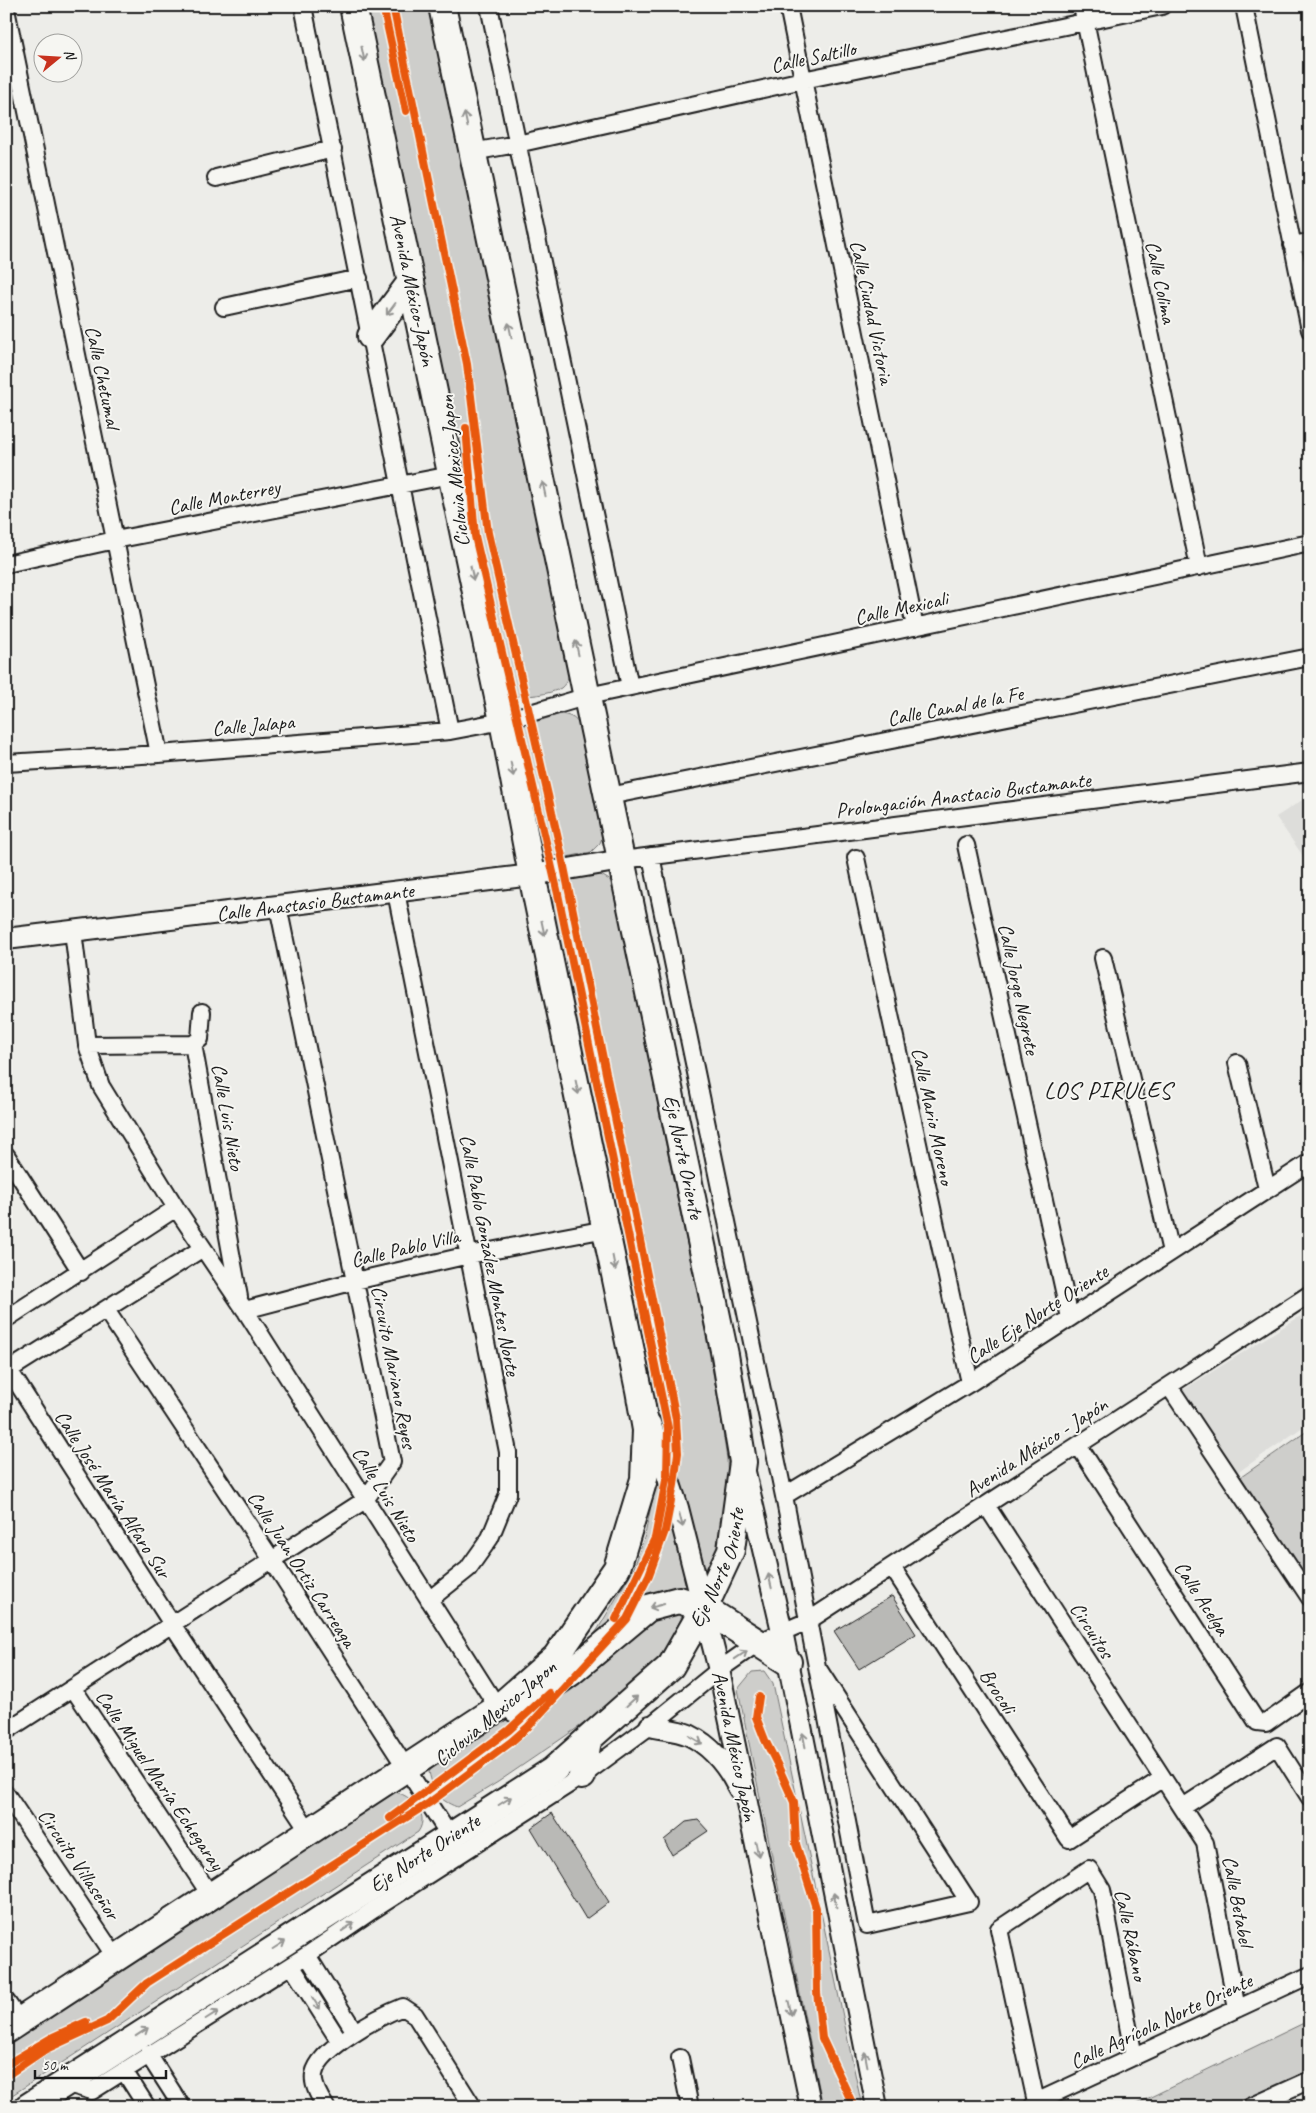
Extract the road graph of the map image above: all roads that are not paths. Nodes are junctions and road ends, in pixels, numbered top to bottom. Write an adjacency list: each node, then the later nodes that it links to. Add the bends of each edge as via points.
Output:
1 (304, 6): 13 (street)
2 (354, 6): 19 (main road, Avenida México-Japón, one-way to 19)
3 (442, 6): 14 (main road, one-way to 3)
4 (489, 6): 12 (street)
5 (788, 6): 11 (street, Calle Ciudad Victoria)
6 (1082, 6): 10 (street, Calle Colima)
7 (1162, 6): 10 (street, Calle Saltillo)
8 (1244, 6): 17 (street)
9 (6, 9): 26 (street, Calle Chetumal)
10 (1085, 22): 11 (street, Calle Saltillo); 29 (street, Calle Colima)
11 (803, 80): 12 (street, Calle Saltillo); 30 (street, Calle Ciudad Victoria)
12 (517, 144): 14 (street, Calle Saltillo); 32 (street)
13 (333, 150): 15 (street); 18 (street)
14 (472, 152): 33 (main road, one-way to 14)
15 (216, 178)
16 (1310, 242): 17 (street)
17 (1292, 245): 20 (street)
18 (359, 278): 21 (street); 23 (street)
19 (411, 282): 23 (main road, one-way to 23); 24 (main road, Avenida México-Japón)
20 (1306, 296): 22 (street)
21 (224, 307)
22 (1310, 330)
23 (371, 336): 25 (street)
24 (451, 475): 25 (street, Calle Monterrey); 34 (main road, Avenida México-Japón, one-way to 34)
25 (401, 484): 26 (street, Calle Monterrey); 35 (street)
26 (115, 540): 28 (street, Calle Monterrey); 36 (street, Calle Chetumal)
27 (1310, 544): 29 (street, Calle Mexicali)
28 (6, 564)
29 (1199, 567): 30 (street, Calle Mexicali)
30 (915, 627): 32 (street, Calle Mexicali)
31 (1310, 657): 39 (street, Calle Canal de la Fe)
32 (630, 687): 33 (street, Calle Mexicali)
33 (588, 696): 34 (street, Calle Mexicali); 39 (main road, Eje Norte Oriente)
34 (502, 721): 35 (street, Calle Jalapa); 44 (main road, one-way to 44)
35 (450, 731): 36 (street, Calle Jalapa)
36 (159, 754): 37 (street, Calle Jalapa)
37 (6, 763)
38 (1310, 772): 41 (street, Prolongación Anastacio Bustamante)
39 (609, 796): 43 (main road, Eje Norte Oriente)
40 (966, 845): 67 (street, Calle Jorge Negrete)
41 (651, 856): 43 (street, Prolongación Anastacio Bustamante); 74 (street, Eje Norte Oriente)
42 (856, 858): 69 (street, Calle Mario Moreno)
43 (622, 860): 44 (street, Calle Anastasio Bustamante); 73 (main road, Eje Norte Oriente)
44 (532, 875): 45 (street, Calle Anastasio Bustamante); 58 (main road, one-way to 58)
45 (396, 892): 46 (street, Calle Anastasio Bustamante); 61 (street, Calle Pablo González Montes Norte)
46 (278, 906): 47 (street, Calle Anastasio Bustamante); 63 (street, Circuito Mariano Reyes)
47 (73, 931): 48 (street, Calle Anastasio Bustamante); 52 (street, Calle Luis Nieto)
48 (6, 939)
49 (1103, 958): 60 (street)
50 (202, 1012): 51 (street, via 200,1038)
51 (192, 1044): 52 (street, Calle Luis Nieto); 65 (street, Calle Luis Nieto)
52 (87, 1045): 57 (street, Calle Luis Nieto, via 101,1086)
53 (1237, 1063): 56 (street)
54 (6, 1155): 62 (street)
55 (1310, 1162): 56 (street, Calle Eje Norte Oriente)
56 (1267, 1189): 60 (street, Calle Eje Norte Oriente)
57 (176, 1208): 59 (street, Calle Luis Nieto); 62 (street)
58 (606, 1229): 61 (street, Calle Pablo Villa); 71 (main road, one-way to 71)
59 (203, 1248): 65 (street, Calle Luis Nieto); 66 (street, Calle José María Alfaro Sur)
60 (1171, 1252): 67 (street, Calle Eje Norte Oriente)
61 (469, 1255): 63 (street, Calle Pablo Villa); 80 (street, Calle Pablo González Montes Norte, via 508,1452 508,1494 490,1538 468,1569)
62 (81, 1272): 68 (street)
63 (355, 1281): 65 (street, Calle Pablo Villa); 75 (street, Circuito Mariano Reyes, via 392,1462)
64 (1310, 1294): 70 (street, Avenida México - Japón)
65 (242, 1306): 75 (street, Calle Luis Nieto)
66 (106, 1310): 77 (street, Calle Juan Ortiz Carreaga); 83 (street, Calle José María Alfaro Sur, via 8,1370)
67 (1070, 1318): 69 (street, Calle Eje Norte Oriente)
68 (6, 1319)
69 (970, 1383): 74 (street, Calle Eje Norte Oriente)
70 (1169, 1386): 72 (street, Avenida México - Japón); 79 (street)
71 (639, 1390): 81 (street, Avenida México Japón, one-way to 81, via 678,1508); 90 (main road, via 646,1430 644,1479 618,1568 556,1656)
72 (1078, 1445): 76 (street, Avenida México - Japón); 89 (street, Calle Acelga, via 1257,1722 1266,1723)
73 (743, 1462): 81 (main road, Eje Norte Oriente, via 732,1550); 84 (street, one-way to 73)
74 (784, 1496): 82 (street, Eje Norte Oriente)
75 (365, 1500): 77 (street, Circuito Mariano Reyes); 80 (street, Calle Luis Nieto)
76 (986, 1505): 78 (street, Avenida México - Japón); 96 (street, Circuitos)
77 (272, 1560): 83 (street, Circuito Mariano Reyes); 94 (street, Calle Juan Ortiz Carreaga)
78 (892, 1567): 82 (street, Avenida México - Japón); 96 (street, Brocoli, via 1069,1839)
79 (1310, 1598)
80 (429, 1600): 90 (street, Calle Luis Nieto)
81 (704, 1608): 84 (main road); 87 (street, Avenida México Japón); 90 (main road, one-way to 90, via 679,1600 648,1608 570,1673 519,1709); 93 (main road, Eje Norte Oriente, one-way to 81, via 671,1666)
82 (808, 1621): 84 (street, Avenida México - Japón); 86 (street, Eje Norte Oriente)
83 (172, 1624): 88 (street, Circuito Mariano Reyes); 101 (street, Calle José María Alfaro Sur)
84 (771, 1637): 85 (main road); 87 (street, Avenida México - Japón, one-way to 84)
85 (788, 1662): 129 (street, one-way to 85)
86 (817, 1667): 86 (street, Eje Norte Oriente, via 867,1925 969,1902 838,1699)
87 (719, 1670): 91 (street, Avenida México - Japón); 99 (street, Avenida México Japón)
88 (73, 1688): 92 (street, Circuito Mariano Reyes); 104 (street, Calle Miguel María Echegaray)
89 (1310, 1692)
90 (498, 1708): 94 (main road)
91 (650, 1726): 95 (street, Avenida México - Japón); 99 (street, one-way to 99, via 688,1735 709,1748 730,1771)
92 (6, 1731)
93 (588, 1740): 95 (main road); 102 (main road, Eje Norte Oriente, one-way to 93)
94 (406, 1768): 101 (main road); 102 (street, Calle Juan Ortiz Carreaga)
95 (582, 1776): 102 (street, Avenida México - Japón)
96 (1163, 1778): 100 (street, Calle Betabel)
97 (6, 1794): 107 (street, Circuito Villaseñor)
98 (1310, 1798): 100 (street, via 1277,1746)
99 (748, 1806): 128 (street, Avenida México Japón, one-way to 128)
100 (1183, 1807): 110 (street, Calle Betabel, via 1205,1843)
101 (310, 1831): 104 (main road)
102 (455, 1845): 103 (main road, Eje Norte Oriente); 105 (street, Avenida México - Japón)
103 (384, 1879): 105 (main road); 119 (main road, Eje Norte Oriente, one-way to 103)
104 (211, 1896): 107 (main road)
105 (373, 1910): 106 (street, Avenida México - Japón, one-way to 105)
106 (307, 1955): 108 (street, Avenida México - Japón); 112 (street)
107 (116, 1958): 111 (main road)
108 (291, 1965): 113 (street, one-way to 113); 114 (street, Avenida México - Japón, one-way to 108)
109 (1310, 1975): 110 (street, Calle Agrícola Norte Oriente)
110 (1238, 2009): 115 (street, Calle Agrícola Norte Oriente)
111 (11, 2017)
112 (355, 2032): 113 (street); 126 (street, via 403,2007 415,2016)
113 (340, 2042): 125 (street, via 316,2067 313,2076)
114 (148, 2054): 117 (street, Avenida México - Japón); 124 (street)
115 (1134, 2056): 121 (street, Calle Agrícola Norte Oriente); 121 (street, Calle Rábano, via 1102,1890 1089,1869 998,1929)
116 (680, 2058): 127 (street)
117 (124, 2071): 119 (street, Avenida México - Japón, via 92,2091); 123 (street)
118 (1310, 2080): 120 (street)
119 (64, 2083): 122 (main road, Eje Norte Oriente)
120 (1280, 2100): 130 (street)
121 (1034, 2105)
122 (28, 2107)
123 (147, 2107)
124 (182, 2107)
125 (326, 2107)
126 (473, 2107)
127 (690, 2107)
128 (811, 2107)
129 (876, 2107)
130 (1250, 2107)

